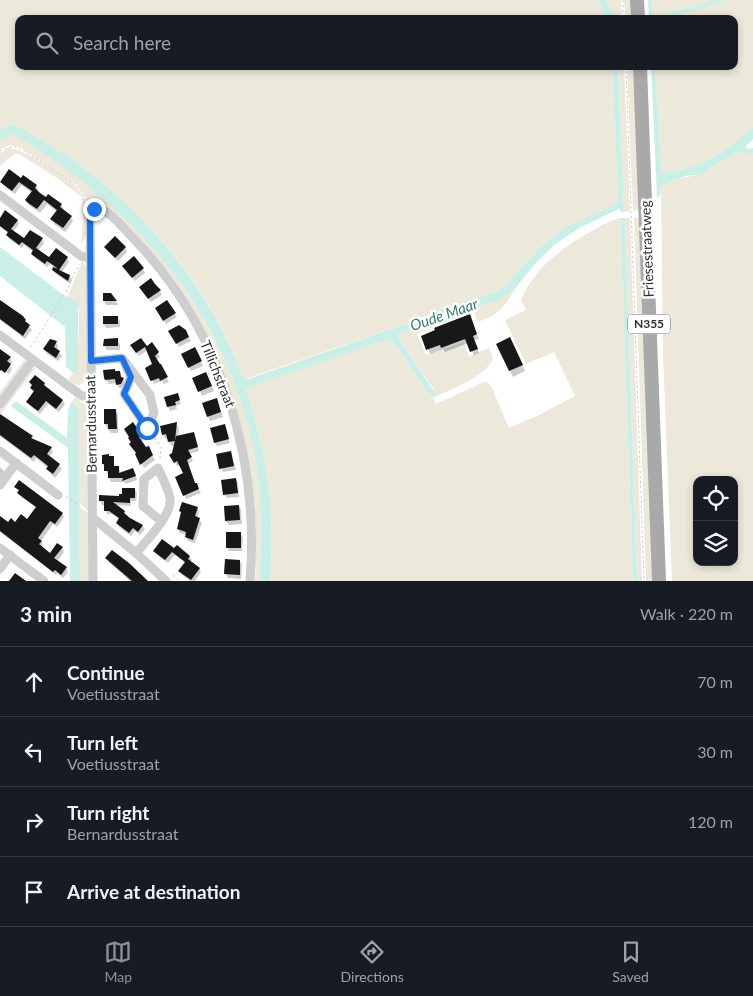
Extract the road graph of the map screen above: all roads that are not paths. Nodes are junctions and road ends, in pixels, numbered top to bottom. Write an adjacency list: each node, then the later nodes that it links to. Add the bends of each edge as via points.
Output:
1 (637, 0): 2 (main road)
2 (638, 15)
3 (640, 70): 27 (main road, Friesestraatweg / N355)
4 (0, 196): 6 (street)
5 (94, 209): 6 (street, Bernardusstraat); 26 (street, Tillichstraat, via 111,216 157,266 189,312 215,364 235,418 246,466 252,515)
6 (86, 257): 10 (street, Bernardusstraat)
7 (0, 335): 9 (street)
8 (122, 358): 8 (street, via 150,395 154,413 147,428 124,394 131,377); 10 (street)
9 (33, 360): 11 (street, via 82,396); 12 (street)
10 (91, 361): 11 (street, Bernardusstraat)
11 (90, 396): 17 (street, Bernardusstraat)
12 (0, 404)
13 (0, 451): 14 (street)
14 (16, 464): 15 (street); 16 (street)
15 (0, 485)
16 (58, 495)
17 (93, 518): 20 (street); 24 (street, Bernardusstraat)
18 (161, 521): 18 (street, via 168,512 170,499 158,468 144,479 143,506); 20 (street)
19 (0, 548): 21 (street)
20 (136, 553): 25 (street)
21 (10, 556): 22 (street); 23 (street)
22 (0, 569)
23 (44, 581)
24 (93, 581)
25 (166, 581)
26 (250, 581)
27 (659, 581)

